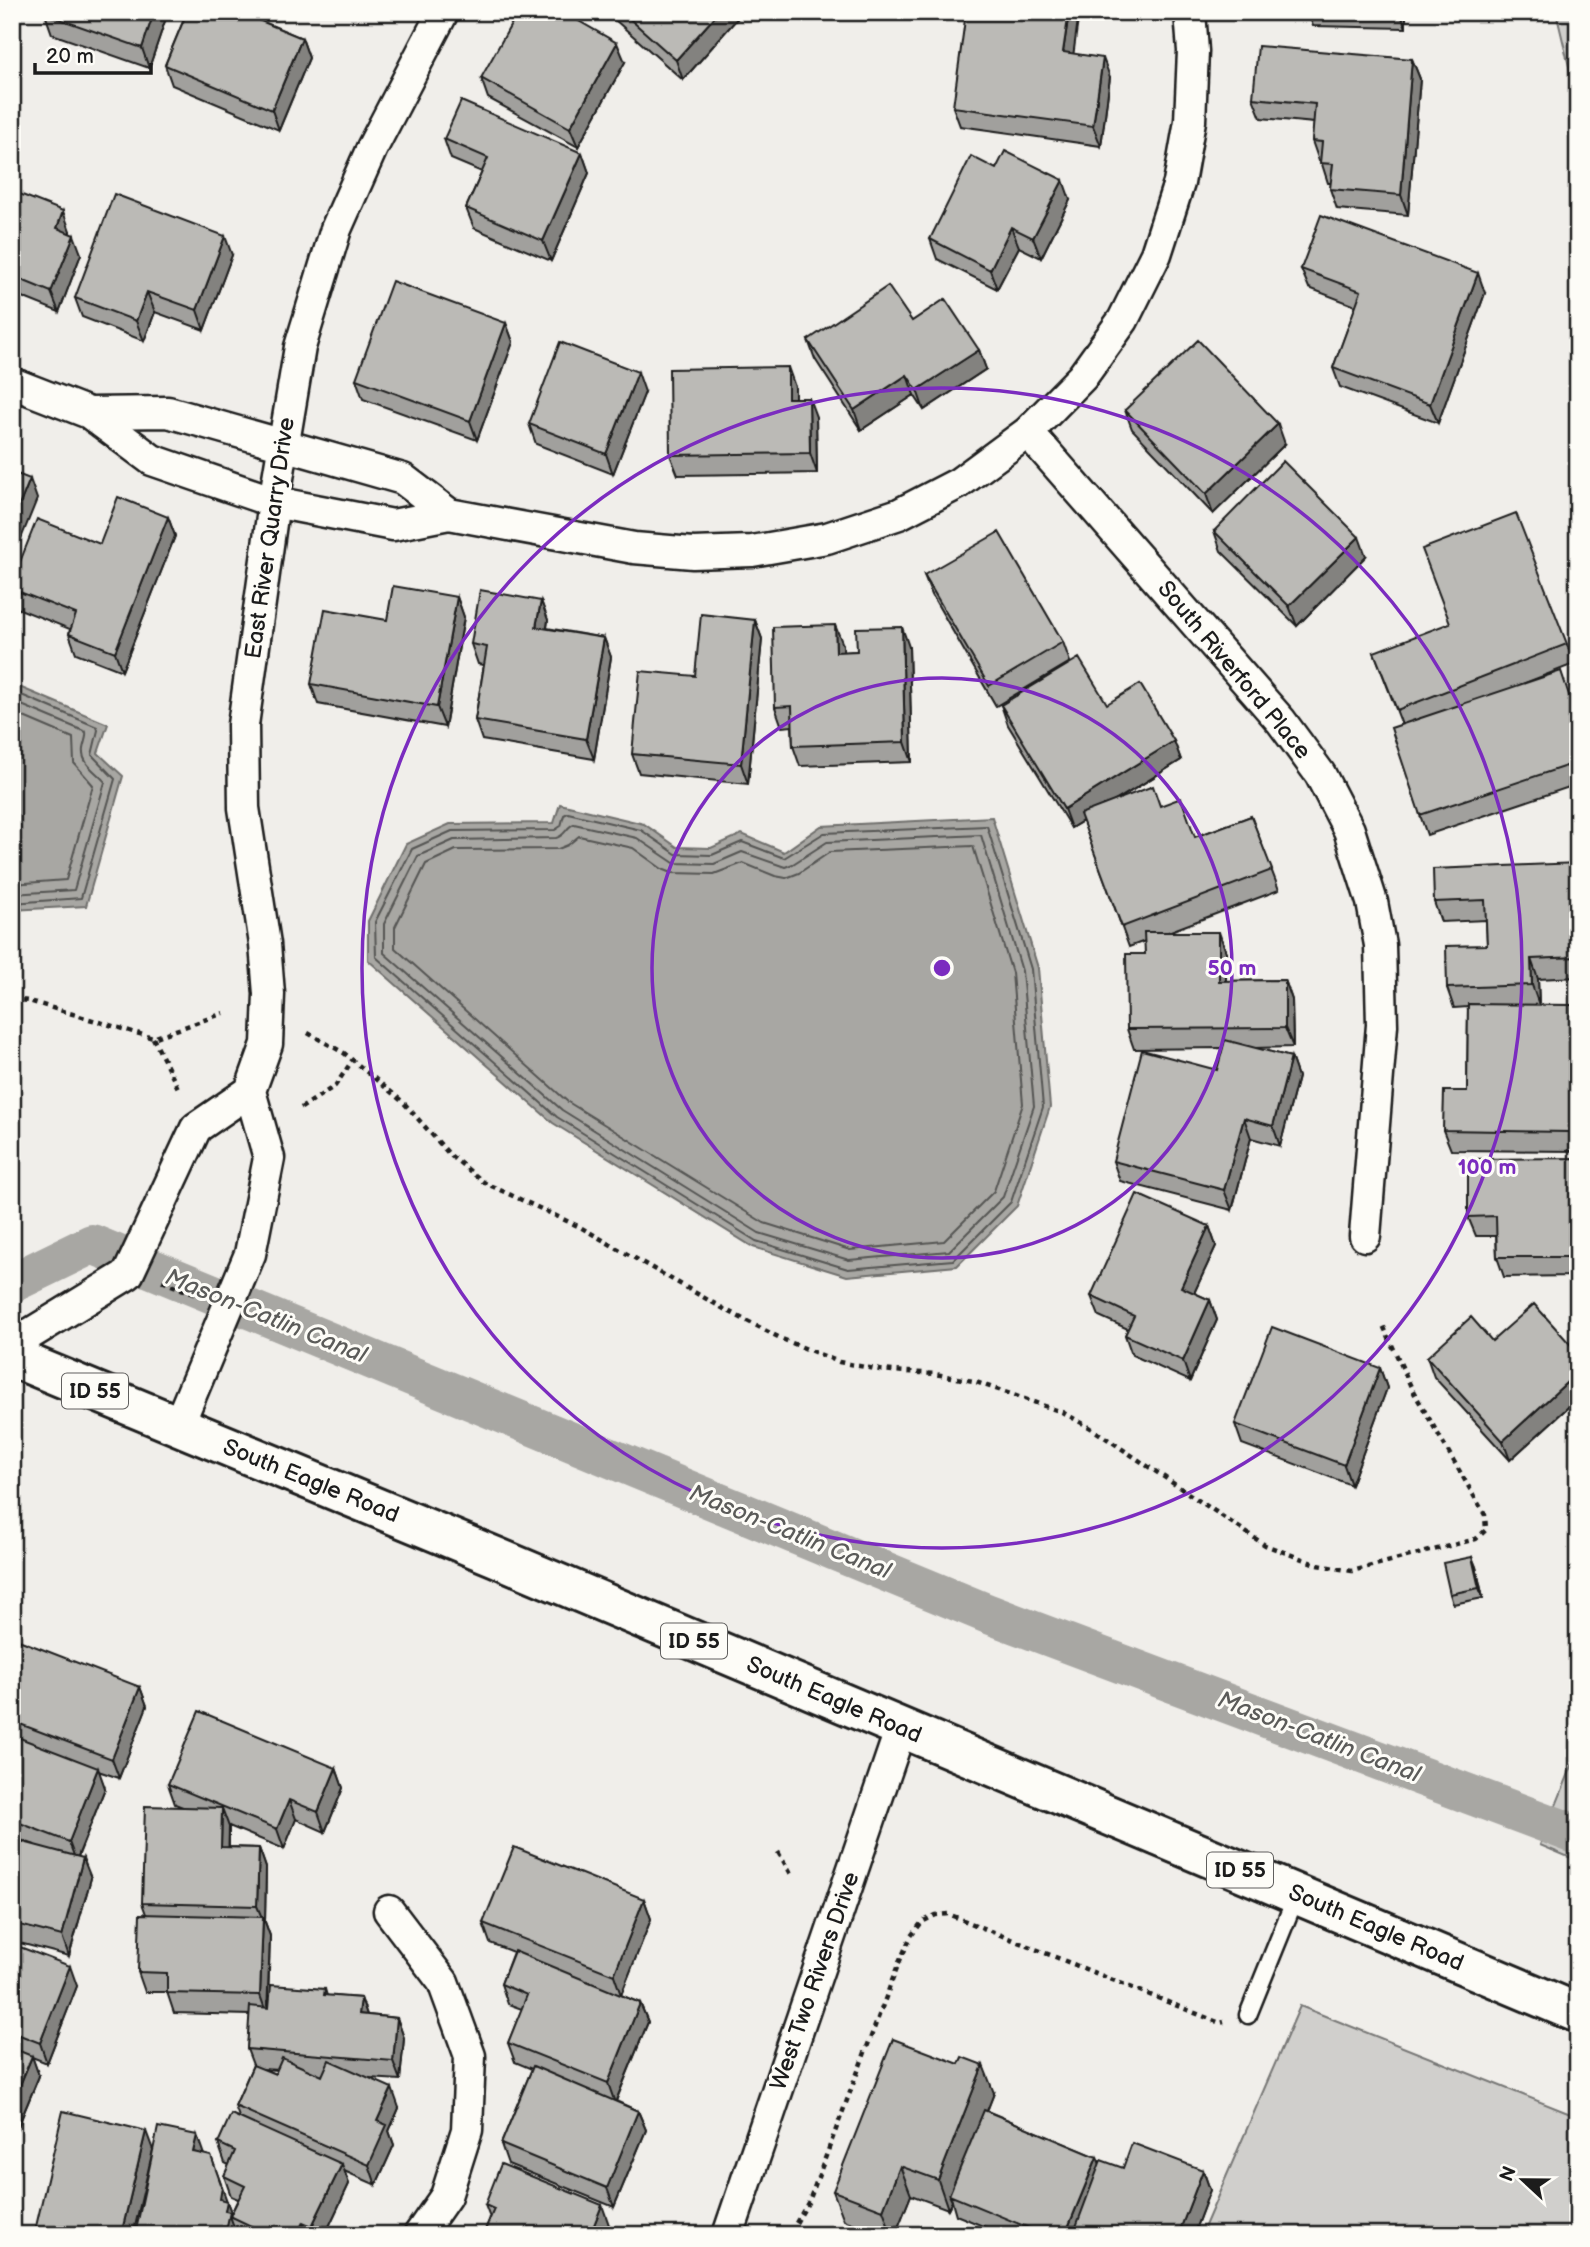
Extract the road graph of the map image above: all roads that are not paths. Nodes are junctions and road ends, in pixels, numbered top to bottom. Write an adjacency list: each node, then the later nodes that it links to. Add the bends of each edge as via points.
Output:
1 (1190, 12): 5 (street, via 1190,121 1180,183 1156,254 1123,320 1082,377)
2 (440, 13): 6 (street, East River Quarry Drive, via 336,229 300,347)
3 (12, 383): 4 (street)
4 (89, 413): 6 (street, via 168,412); 7 (street, via 152,460)
5 (1028, 432): 8 (street, via 960,483 899,513 827,538 752,551 634,548); 10 (street, South Riverford Place, via 1281,721 1320,774 1349,831 1380,945 1382,1025)
6 (284, 444): 7 (street, East River Quarry Drive); 8 (street, via 404,479)
7 (274, 502): 8 (street, via 393,525); 9 (street, East River Quarry Drive, via 243,725 244,808 269,994 267,1044)
8 (449, 514)
9 (250, 1091): 11 (street, via 196,1128 128,1274); 13 (street, via 269,1158 250,1254)
10 (1365, 1236)
11 (12, 1345)
12 (12, 1357): 13 (highway, South Eagle Road / ID 55)
13 (178, 1426): 14 (highway, South Eagle Road / ID 55)
14 (901, 1728): 15 (highway, South Eagle Road / ID 55); 20 (street, West Two Rivers Drive)
15 (1297, 1894): 17 (highway, South Eagle Road / ID 55); 18 (lane)
16 (390, 1911): 19 (street, via 443,1982 470,2056 467,2130 446,2196)
17 (1578, 2013)
18 (1248, 2015)
19 (419, 2235)
20 (729, 2235)

